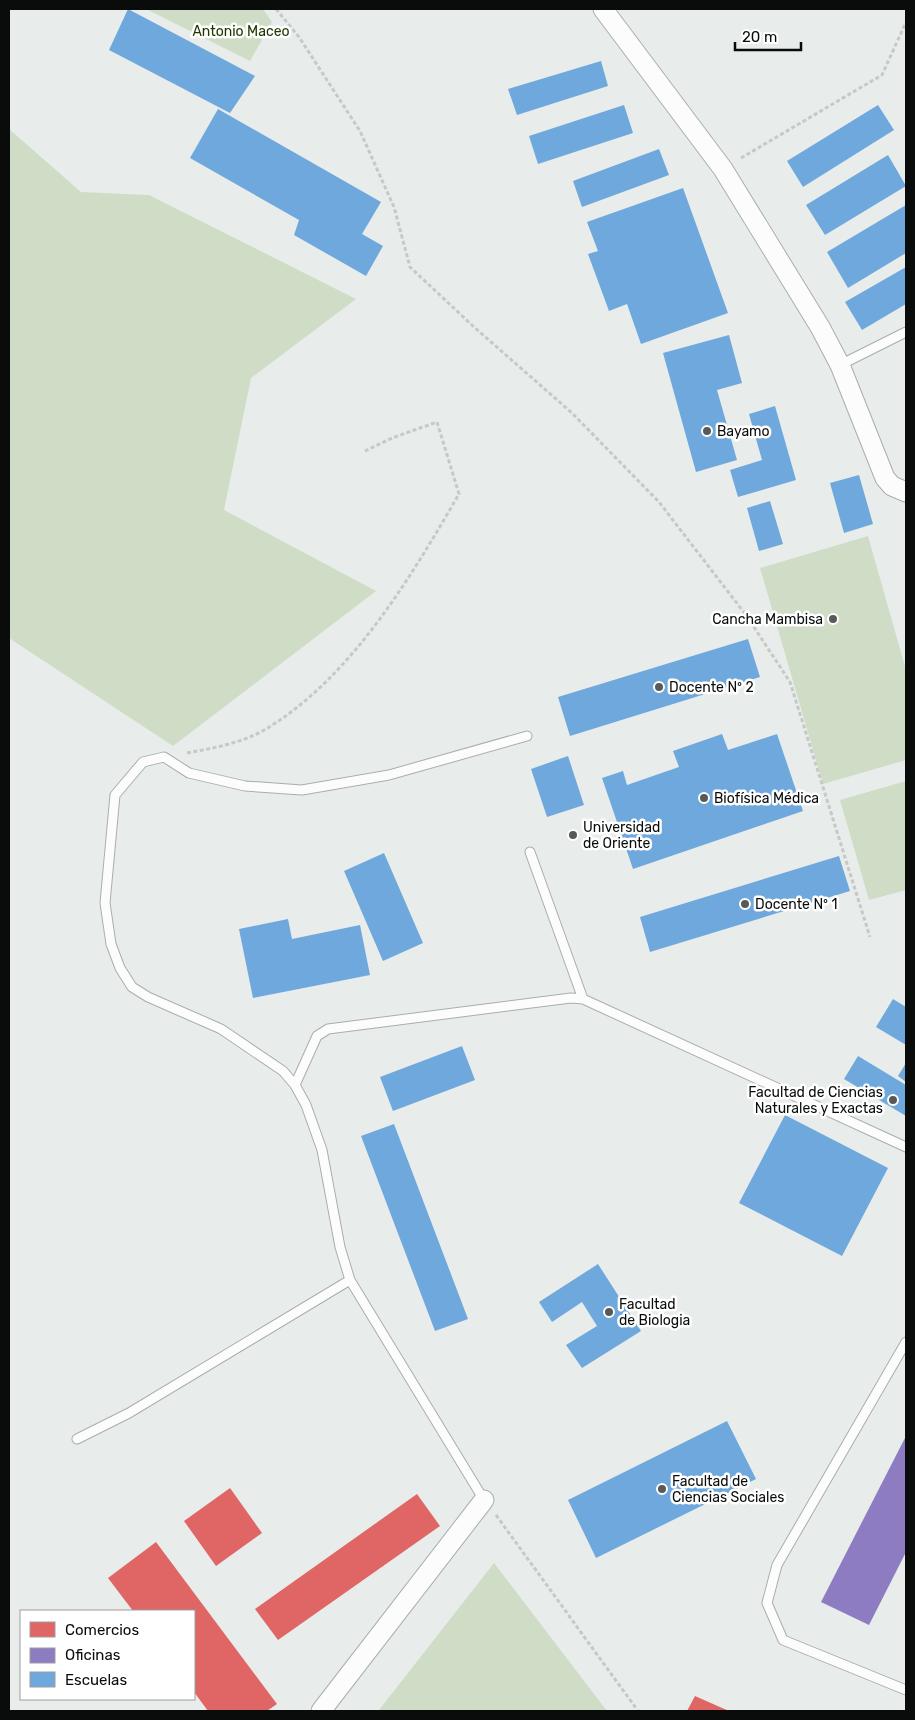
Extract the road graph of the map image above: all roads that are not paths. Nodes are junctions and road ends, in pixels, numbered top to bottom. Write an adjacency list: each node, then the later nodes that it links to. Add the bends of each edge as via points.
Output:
1 (602, 9): 3 (street, via 723,169)
2 (906, 332): 3 (lane)
3 (840, 365): 4 (street, via 885,478 892,486)
4 (906, 492)
5 (527, 736): 8 (lane, via 389,775 302,790 245,786 189,773 164,758 143,762 115,795 105,903 111,944 120,968 132,987 221,1029 283,1071)
6 (530, 852): 7 (lane)
7 (582, 999): 8 (lane, via 328,1029 317,1036); 9 (lane)
8 (295, 1085): 10 (lane, via 322,1150 340,1247)
9 (906, 1147)
10 (350, 1280): 12 (lane, via 129,1413); 13 (lane)
11 (906, 1342): 14 (lane, via 777,1565 766,1603 783,1640)
12 (77, 1440)
13 (484, 1500): 15 (street)
14 (906, 1690)
15 (321, 1711)

